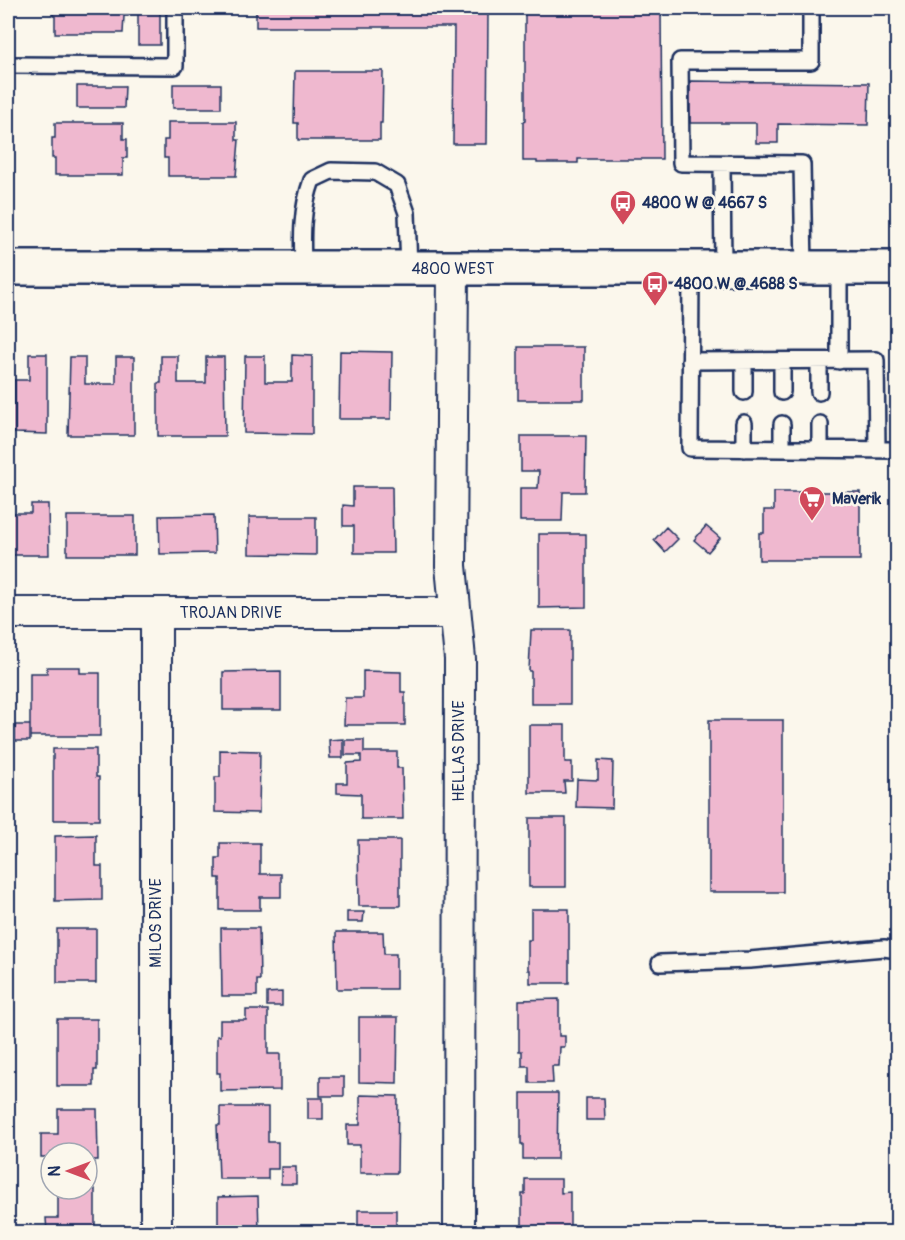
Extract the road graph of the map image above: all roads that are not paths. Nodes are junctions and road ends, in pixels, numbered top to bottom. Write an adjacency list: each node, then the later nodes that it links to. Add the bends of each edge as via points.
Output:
1 (175, 8): 3 (lane, via 175,66)
2 (811, 8): 4 (lane, via 811,60 680,60 681,163)
3 (8, 65)
4 (722, 164): 7 (lane); 8 (lane, via 802,164)
5 (8, 268): 11 (main road, 4800 WEST)
6 (691, 268): 7 (main road, 4800 WEST); 13 (main road, 4800 WEST); 14 (lane)
7 (723, 268): 8 (main road, 4800 WEST)
8 (804, 268): 9 (main road, 4800 WEST)
9 (839, 268): 10 (main road, 4800 WEST); 18 (lane)
10 (897, 268)
11 (303, 269): 12 (main road, 4800 WEST); 12 (lane, via 304,200 312,180 331,171 375,172 397,185 407,213)
12 (409, 269): 13 (main road, 4800 WEST)
13 (453, 269): 32 (street, HELLAS DRIVE, via 451,566)
14 (690, 361): 15 (lane); 25 (lane, via 690,448)
15 (744, 361): 16 (lane); 19 (lane)
16 (782, 361): 17 (lane); 20 (lane)
17 (819, 361): 18 (lane); 21 (lane)
18 (839, 361): 28 (lane, via 876,360)
19 (744, 392)
20 (782, 392)
21 (819, 392)
22 (744, 423): 25 (lane)
23 (782, 424): 26 (lane)
24 (820, 424): 27 (lane)
25 (744, 449): 26 (lane)
26 (782, 449): 27 (lane)
27 (820, 449): 28 (lane)
28 (877, 450): 29 (lane)
29 (897, 450)
30 (8, 613): 31 (street, TROJAN DRIVE)
31 (156, 613): 32 (street, TROJAN DRIVE); 35 (street, MILOS DRIVE)
32 (455, 613): 36 (street, HELLAS DRIVE, via 460,659)
33 (897, 951): 34 (lane, via 884,948 750,960)
34 (660, 963)
35 (156, 1233)
36 (459, 1233)

